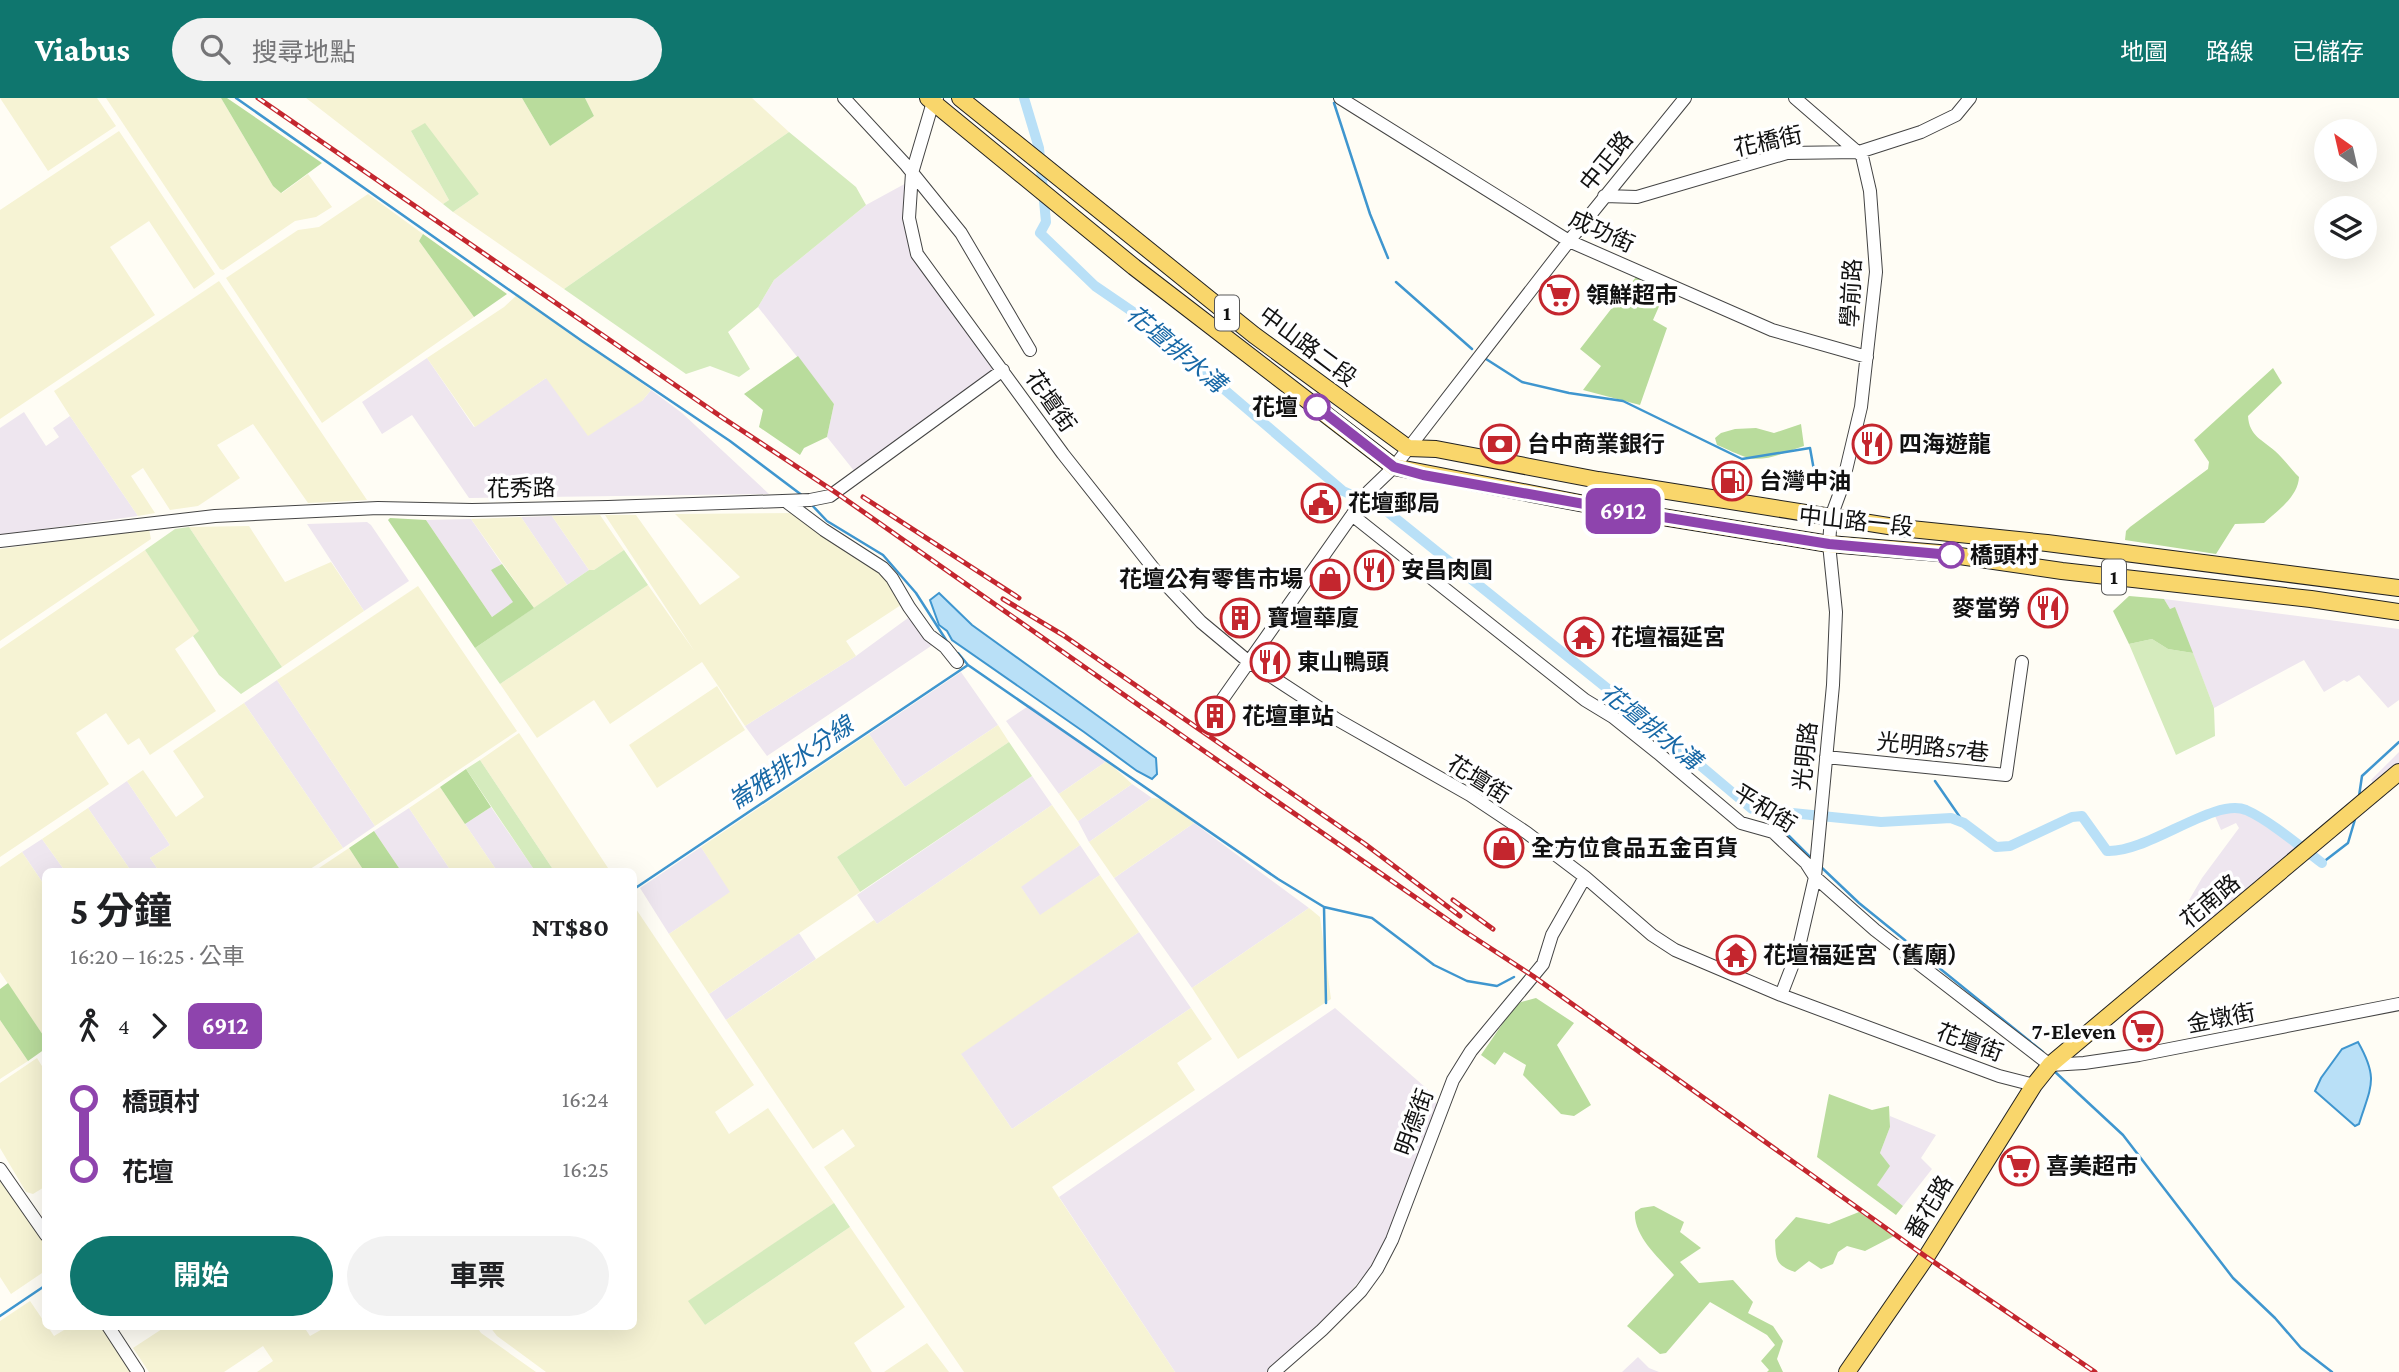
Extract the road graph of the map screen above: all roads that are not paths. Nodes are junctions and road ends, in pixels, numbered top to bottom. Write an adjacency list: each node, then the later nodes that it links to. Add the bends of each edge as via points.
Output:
1 (844, 98): 9 (street, 花壇街)
2 (960, 98): 15 (main road, 中山路二段 / 1, via 1254,335)
3 (1340, 98): 11 (street, 成功街)
4 (1685, 98): 10 (street, 中正路)
5 (1795, 98): 8 (street)
6 (1970, 98): 8 (street, 花橋街, via 1956,115)
7 (933, 99): 9 (street, 花壇街); 16 (main road, 中山路二段 / 1, via 1134,267)
8 (1859, 152): 10 (street, 花橋街, via 1787,153 1637,197); 13 (street, 學前路, via 1870,191 1876,272)
9 (912, 173): 12 (street, 花壇街, via 961,233); 14 (street, 花壇街, via 909,218 917,254)
10 (1604, 197): 11 (street, 中正路)
11 (1569, 240): 13 (street, 成功街, via 1772,330); 15 (street, 中正路)
12 (1030, 350)
13 (1867, 357): 19 (street, 學前路, via 1856,431)
14 (1003, 370): 17 (street, 花秀路, via 830,496); 25 (street, 花壇街, via 1169,589)
15 (1408, 448): 16 (street, 中正路); 19 (main road, 中山路一段 / 1, via 1436,449)
16 (1394, 467): 18 (street, 中正路); 21 (main road, 中山路一段 / 1)
17 (788, 503): 20 (street, 花秀路, via 378,508 215,516); 24 (street, via 883,568 929,635)
18 (1356, 510): 25 (street); 31 (street, 平和街, via 1741,823 1773,832)
19 (1831, 517): 21 (street, 光明路); 22 (main road, 中山路一段 / 1)
20 (0, 541)
21 (1829, 544): 23 (main road, 中山路一段 / 1, via 1939,553); 28 (street, 光明路, via 1836,612)
22 (2399, 588)
23 (2399, 612)
24 (957, 662)
25 (1249, 662): 27 (street); 30 (street, 花壇街, via 1338,720 1469,795)
26 (2022, 662): 28 (street, 光明路57巷, via 2006,775)
27 (1222, 701)
28 (1826, 757): 31 (street, 光明路)
29 (2399, 772): 34 (main road, 花南路)
30 (1585, 877): 32 (street, 花壇街, via 1665,944); 40 (street, 明德街, via 1552,934 1543,964 1476,1044 1453,1080 1377,1269 1322,1331)
31 (1815, 877): 32 (street, 光明路, via 1798,951); 34 (street, 平和街, via 1875,930)
32 (1781, 995): 35 (street, 花壇街)
33 (2399, 1004): 34 (street, 金墩街, via 2139,1055)
34 (2050, 1065): 35 (main road, 番花路)
35 (2034, 1085): 41 (main road, 番花路, via 1925,1259)
36 (0, 1169): 37 (street)
37 (42, 1229)
38 (111, 1330): 39 (street)
39 (138, 1372)
40 (1274, 1372)
41 (1847, 1372)

